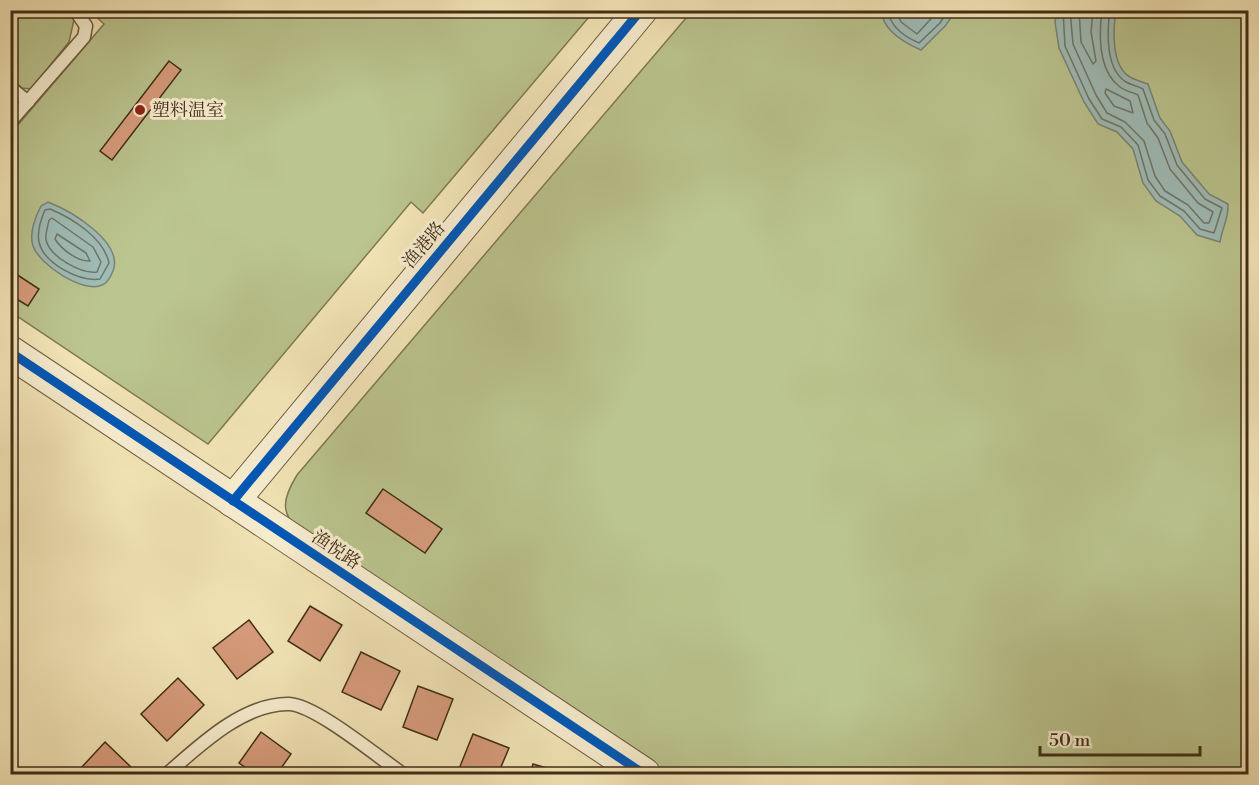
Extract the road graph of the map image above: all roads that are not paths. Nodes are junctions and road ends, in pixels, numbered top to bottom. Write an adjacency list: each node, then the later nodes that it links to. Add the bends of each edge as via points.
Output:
1 (75, 10): 4 (lane, via 86,26 84,37)
2 (641, 10): 7 (street, 渔港路)
3 (10, 87): 4 (lane)
4 (28, 102): 5 (lane)
5 (10, 122)
6 (10, 352): 7 (street, 渔悦路)
7 (233, 501): 10 (street, 渔悦路)
8 (166, 774): 9 (lane, via 211,736 260,709 290,704 322,717)
9 (403, 774)
10 (644, 774)

